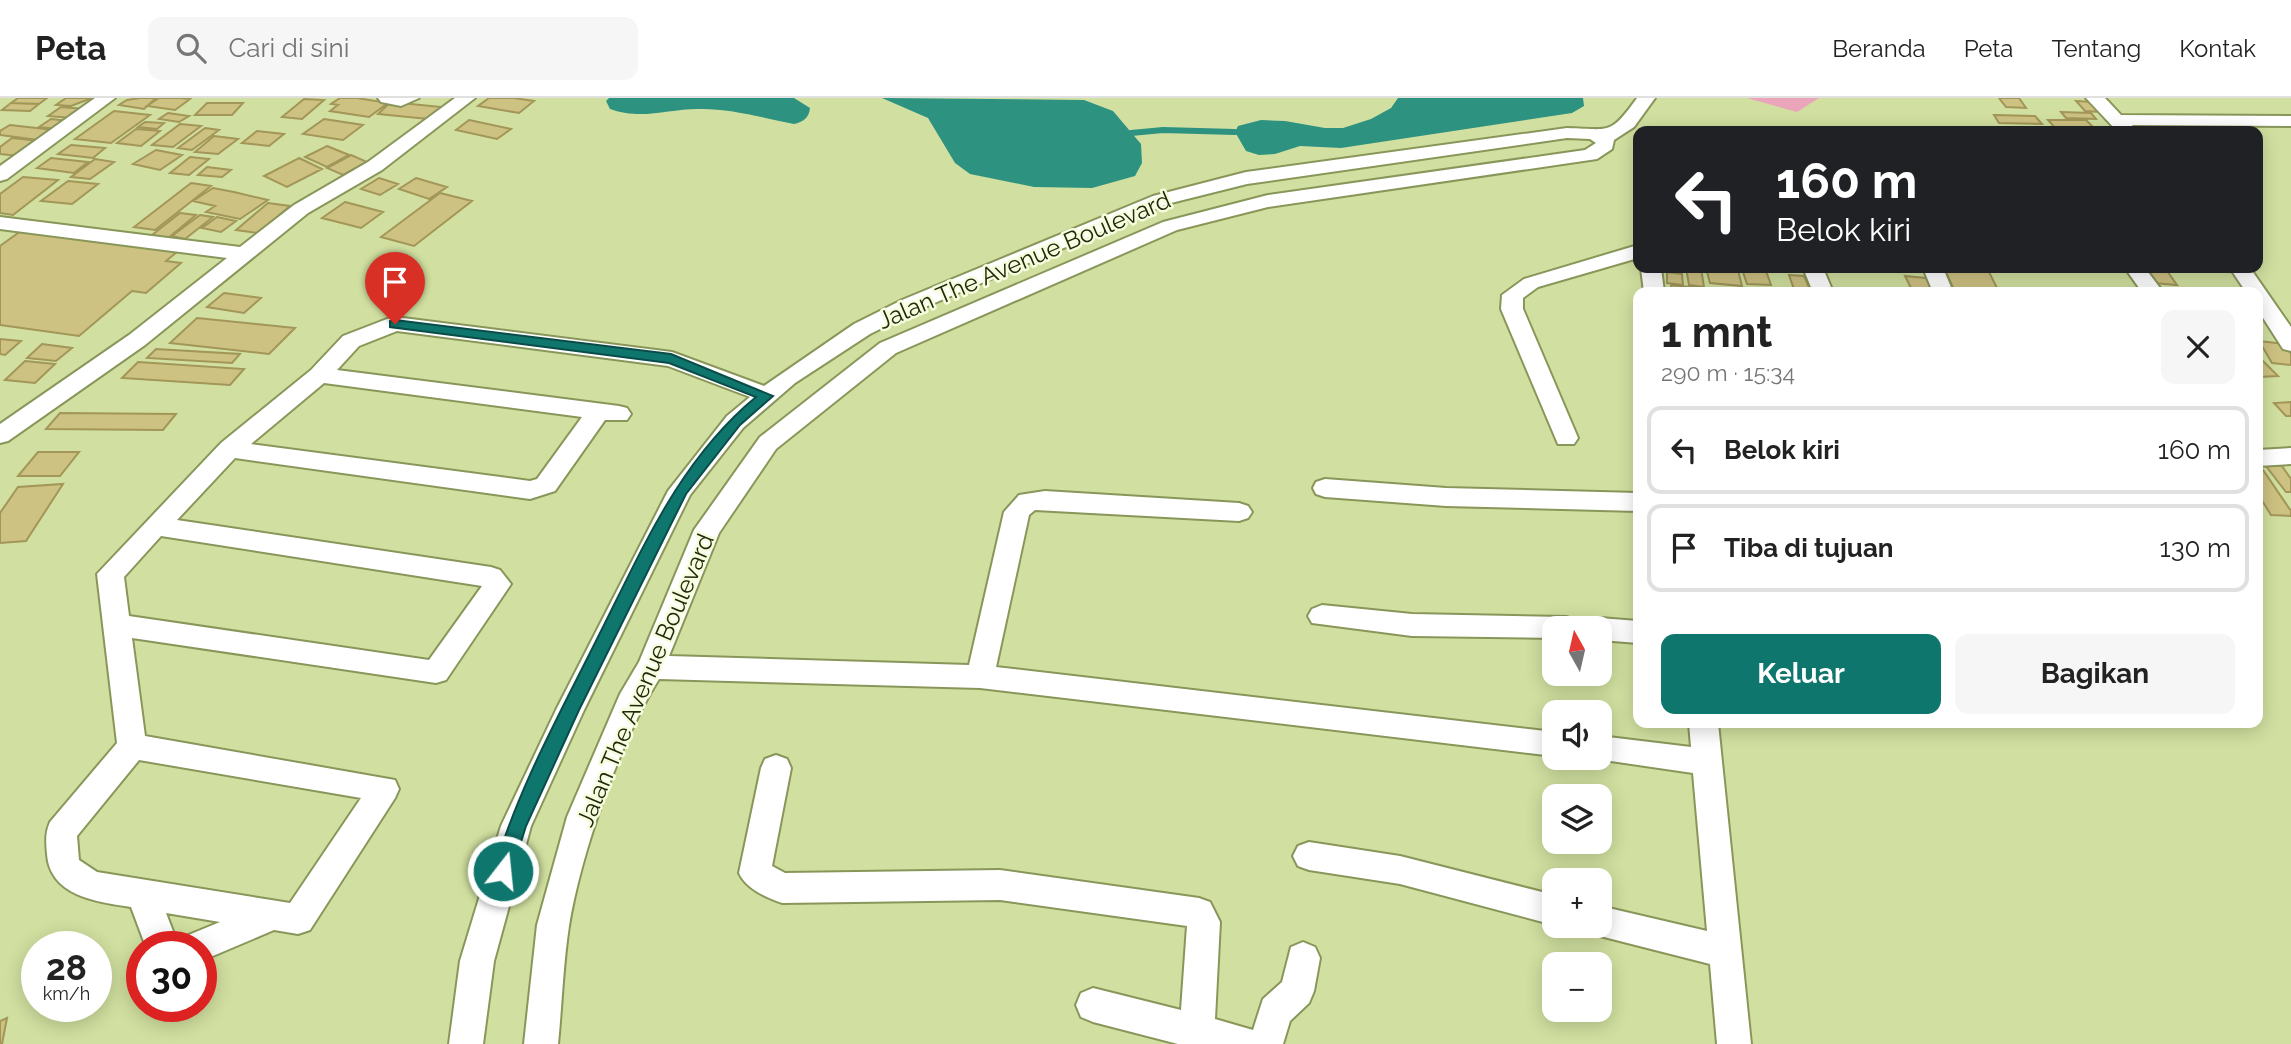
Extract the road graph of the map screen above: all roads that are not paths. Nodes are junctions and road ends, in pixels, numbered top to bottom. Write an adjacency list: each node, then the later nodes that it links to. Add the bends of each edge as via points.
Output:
1 (106, 98): 10 (street)
2 (387, 98): 3 (street)
3 (410, 98)
4 (464, 98): 13 (street, via 375,166 301,209)
5 (1646, 98): 9 (street, Jalan The Avenue Boulevard, via 1628,123)
6 (2095, 98): 8 (street)
7 (2291, 121): 8 (street)
8 (2122, 126)
9 (1605, 138): 15 (street, Jalan The Avenue Boulevard, via 1567,133 1205,187 1160,200 1036,250); 17 (street, Jalan The Avenue Boulevard, via 1605,145 1590,155 1268,201 1170,226)
10 (0, 175)
11 (0, 223): 13 (street)
12 (1633, 252): 21 (street, via 1531,283 1513,295 1512,309)
13 (244, 254): 20 (street, via 137,340)
14 (2263, 301): 16 (street)
15 (862, 328): 17 (street); 19 (street, Jalan The Avenue Boulevard)
16 (2288, 336)
17 (888, 348): 34 (street, Jalan The Avenue Boulevard, via 768,443 707,530)
18 (318, 375): 19 (street, via 351,341 395,324 671,359); 22 (street); 22 (street, via 609,413 546,485 530,490)
19 (766, 396): 53 (street, Jalan The Avenue Boulevard, via 735,422 680,491 516,826 477,961)
20 (0, 435)
21 (1566, 438)
22 (229, 449): 28 (street)
23 (2263, 454): 24 (street)
24 (2291, 456)
25 (1325, 488): 26 (street, via 1446,497)
26 (1633, 502)
27 (1239, 512): 35 (street, via 1028,501 1017,512)
28 (156, 526): 30 (street, via 110,574); 30 (street, via 491,577 498,584 436,672)
29 (1322, 616): 31 (street, via 1412,625)
30 (117, 625): 38 (street)
31 (1542, 628)
32 (1612, 630): 33 (street)
33 (1633, 632)
34 (650, 667): 35 (street); 54 (street, Jalan The Avenue Boulevard, via 582,817 553,925)
35 (980, 677): 37 (street)
36 (1704, 728): 40 (street)
37 (1542, 743)
38 (132, 746): 43 (street, via 61,832 64,868 91,886); 45 (street, via 384,789 298,919)
39 (1612, 750): 40 (street)
40 (1707, 762): 49 (street)
41 (776, 768): 52 (street, via 755,873 782,888 999,885 1199,913 1204,922)
42 (1309, 856): 44 (street, via 1400,870)
43 (142, 894): 45 (street); 47 (street)
44 (1542, 907)
45 (273, 915): 48 (street)
46 (1612, 924): 49 (street)
47 (157, 931)
48 (217, 939)
49 (1727, 952): 57 (street)
50 (1303, 958): 56 (street, via 1297,991 1275,1011)
51 (1093, 1005): 52 (street)
52 (1197, 1034): 55 (street)
53 (466, 1044)
54 (541, 1044)
55 (1245, 1044)
56 (1266, 1044)
57 (1734, 1044)

